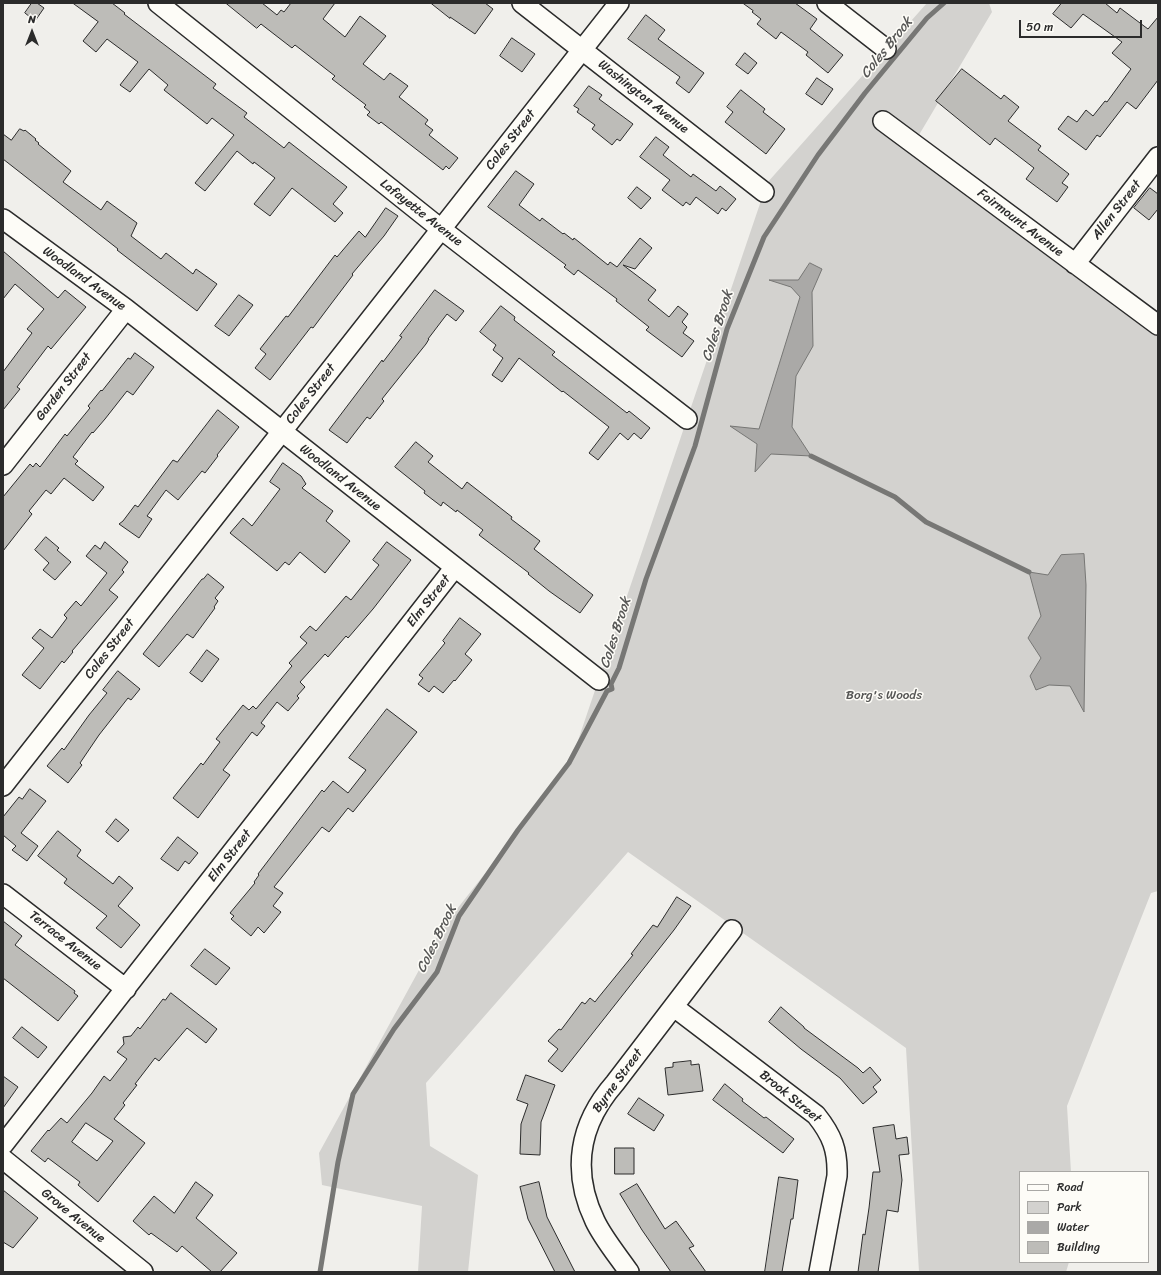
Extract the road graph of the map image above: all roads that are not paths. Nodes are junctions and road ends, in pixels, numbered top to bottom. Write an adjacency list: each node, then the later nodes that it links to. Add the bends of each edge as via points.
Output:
1 (158, 3): 11 (street, Lafayette Avenue)
2 (522, 3): 6 (street, Washington Avenue)
3 (619, 3): 6 (street, Coles Street)
4 (827, 3): 5 (street)
5 (886, 49)
6 (582, 50): 9 (street, Washington Avenue); 11 (street, Coles Street)
7 (883, 121): 12 (street, Fairmount Avenue)
8 (1158, 157): 12 (street, Allen Street)
9 (764, 192)
10 (3, 219): 13 (street, Woodland Avenue)
11 (441, 229): 15 (street, Lafayette Avenue); 16 (street, Coles Street)
12 (1075, 264): 14 (street, Fairmount Avenue)
13 (126, 309): 16 (street, Woodland Avenue); 17 (street, Garden Street)
14 (1158, 325)
15 (687, 419)
16 (281, 432): 18 (street, Woodland Avenue); 20 (street, Coles Street)
17 (3, 465)
18 (456, 567): 19 (street, Woodland Avenue); 23 (street, Elm Street)
19 (599, 680)
20 (3, 786)
21 (3, 894): 23 (street, Terrace Avenue)
22 (732, 930): 24 (street, Byrne Street)
23 (126, 989): 25 (street, Elm Street)
24 (674, 1007): 28 (street, Byrne Street, via 604,1095 585,1135 581,1157 581,1177 586,1201 596,1223); 29 (street, Brook Street, via 816,1115 827,1129 834,1143 838,1162)
25 (3, 1145)
26 (3, 1159): 27 (street, Grove Avenue)
27 (143, 1272)
28 (629, 1272)
29 (819, 1272)

